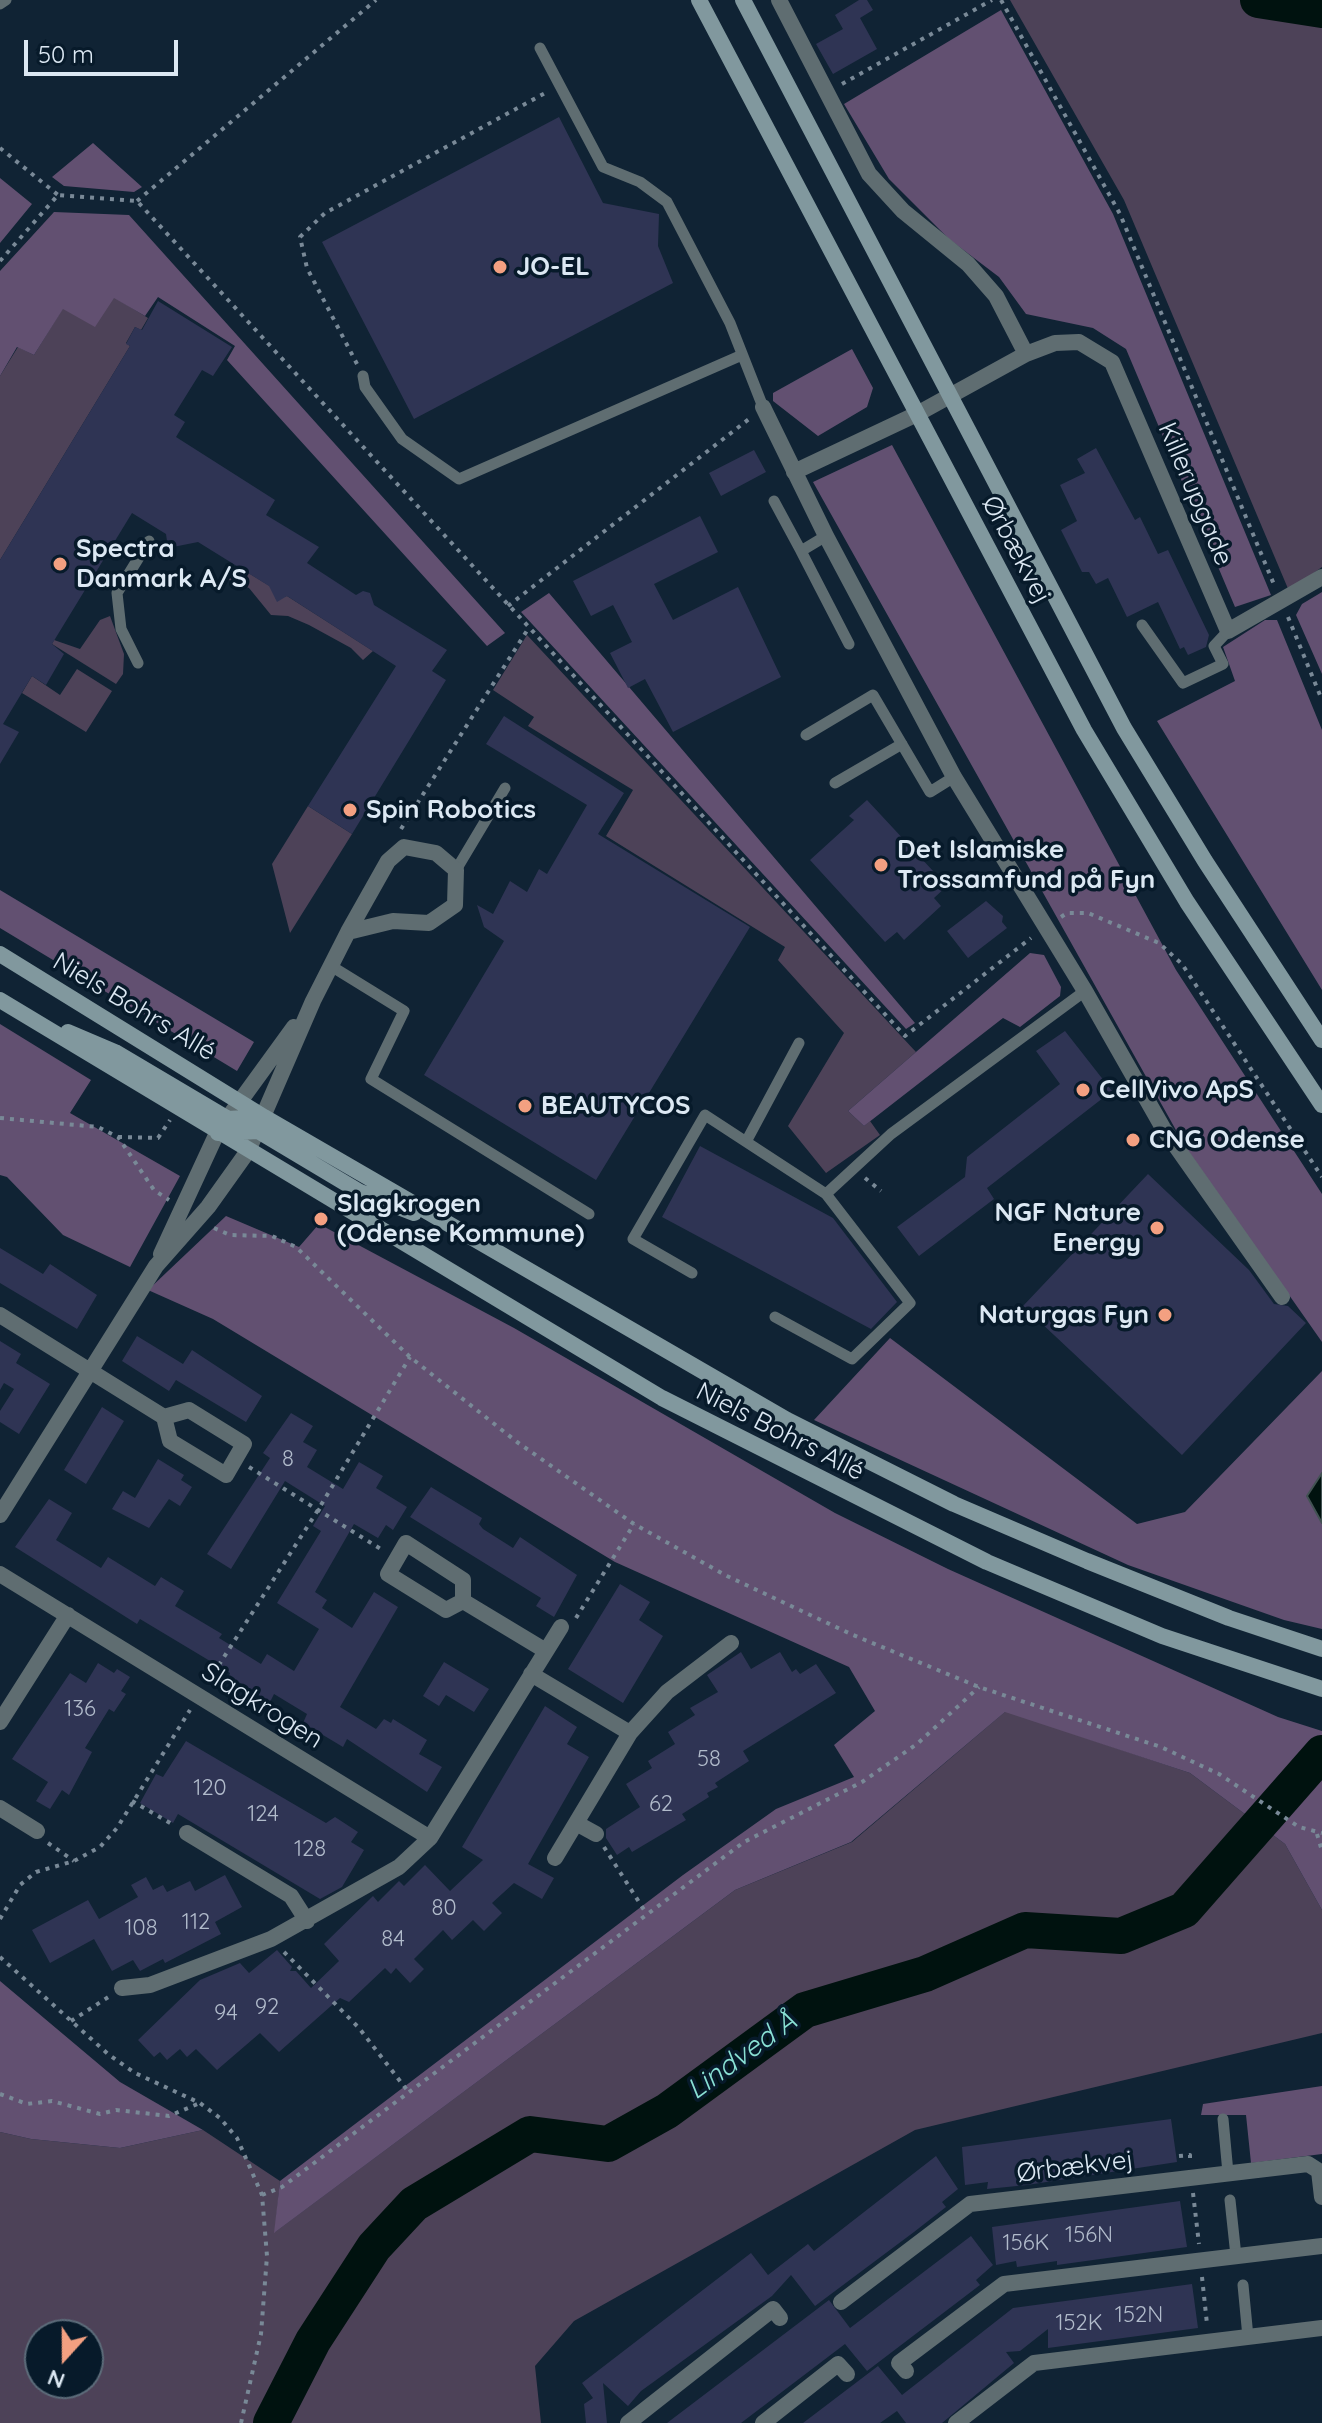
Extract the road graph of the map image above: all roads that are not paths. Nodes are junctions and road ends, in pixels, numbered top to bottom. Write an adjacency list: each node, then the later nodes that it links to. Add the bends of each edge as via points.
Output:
1 (6, 0): 5 (lane)
2 (699, 0): 12 (street, Ørbækvej)
3 (743, 0): 10 (street, Ørbækvej)
4 (779, 0): 7 (street, via 869,174 996,296)
5 (0, 4)
6 (540, 48): 8 (lane, via 603,167 640,182 667,202)
7 (1026, 354): 10 (street, Killerupgade); 20 (street, Killerupgade, via 1055,343 1079,342 1112,362)
8 (742, 355): 9 (lane, via 459,479 402,439 365,387); 11 (lane)
9 (363, 376)
10 (950, 397): 12 (street, Killerupgade); 36 (street, Ørbækvej, via 1124,728)
11 (763, 407): 13 (street)
12 (917, 414): 13 (street, Killerupgade); 39 (street, Ørbækvej, via 1092,743 1187,902)
13 (794, 472): 15 (street)
14 (774, 501): 17 (lane)
15 (826, 536): 17 (lane); 25 (street)
16 (149, 541): 22 (lane, via 117,593 121,629)
17 (801, 551): 21 (lane)
18 (1322, 577): 20 (street)
19 (1142, 625): 20 (lane, via 1183,683 1223,664 1214,646)
20 (1228, 631)
21 (849, 644)
22 (138, 663)
23 (806, 735): 24 (lane, via 873,695)
24 (902, 744): 25 (lane, via 930,792); 26 (lane)
25 (954, 777): 32 (street)
26 (835, 783)
27 (505, 788): 28 (lane)
28 (456, 870): 29 (street, via 455,905 429,923 393,921); 29 (street, via 436,853 404,847 388,861)
29 (348, 932): 31 (street)
30 (0, 954): 38 (street, Niels Bohrs Allé)
31 (331, 966): 34 (street); 46 (lane, via 404,1011 371,1079)
32 (1085, 991): 45 (lane, via 891,1134); 49 (street, via 1163,1128)
33 (0, 1000): 35 (street, Niels Bohrs Allé)
34 (313, 1001): 38 (street); 41 (street)
35 (16, 1010): 40 (street, via 115,1052); 42 (street, Niels Bohrs Allé)
36 (1322, 1040)
37 (799, 1043): 43 (lane)
38 (241, 1103): 40 (street); 41 (street, Niels Bohrs Allé)
39 (1322, 1105)
40 (228, 1119): 41 (street); 42 (street)
41 (261, 1124): 42 (street); 44 (street); 60 (street, Niels Bohrs Allé, via 462,1232 787,1420 954,1504 1215,1612)
42 (217, 1133): 44 (street, Niels Bohrs Allé); 47 (street)
43 (747, 1140): 45 (lane); 48 (lane, via 705,1115 633,1239)
44 (248, 1151): 47 (street); 63 (street, Niels Bohrs Allé, via 662,1398 844,1492 987,1562 1162,1636)
45 (826, 1194): 51 (lane, via 910,1303 852,1359)
46 (589, 1214)
47 (156, 1266): 52 (street)
48 (692, 1273)
49 (1282, 1297)
50 (0, 1315): 52 (street)
51 (775, 1317)
52 (89, 1370): 53 (street); 54 (street)
53 (164, 1417): 53 (street, via 189,1410 244,1444 226,1475 170,1441)
54 (0, 1515)
55 (0, 1574): 57 (street, Slagkrogen)
56 (463, 1601): 56 (street, via 463,1580 406,1543 388,1574 446,1610); 61 (street)
57 (68, 1615): 64 (street); 71 (street, Slagkrogen)
58 (561, 1627): 61 (street)
59 (731, 1643): 65 (street, via 667,1692)
60 (1322, 1649)
61 (546, 1651): 62 (street)
62 (531, 1674): 65 (street); 71 (street)
63 (1322, 1689)
64 (0, 1722)
65 (630, 1733): 67 (street)
66 (0, 1808): 68 (street)
67 (576, 1823): 70 (street); 72 (street)
68 (37, 1831)
69 (187, 1833): 73 (street, via 291,1896)
70 (596, 1834)
71 (430, 1838): 73 (street, via 399,1867)
72 (555, 1858)
73 (307, 1921): 74 (street, via 150,1985)
74 (122, 1988)
75 (1223, 2119): 76 (lane)
76 (1228, 2173): 77 (street, Ørbækvej, via 1308,2164 1319,2171); 82 (street, Ørbækvej, via 970,2204)
77 (1322, 2197)
78 (1230, 2200): 80 (lane)
79 (1322, 2246): 80 (street)
80 (1236, 2256): 86 (street, via 1004,2284 899,2363)
81 (1243, 2285): 85 (lane)
82 (841, 2302)
83 (780, 2318): 88 (street, via 773,2309)
84 (1322, 2328): 85 (street)
85 (1248, 2337): 90 (street, via 1034,2363)
86 (906, 2371)
87 (847, 2374): 89 (street, via 838,2364)
88 (628, 2423)
89 (763, 2423)
90 (956, 2423)

